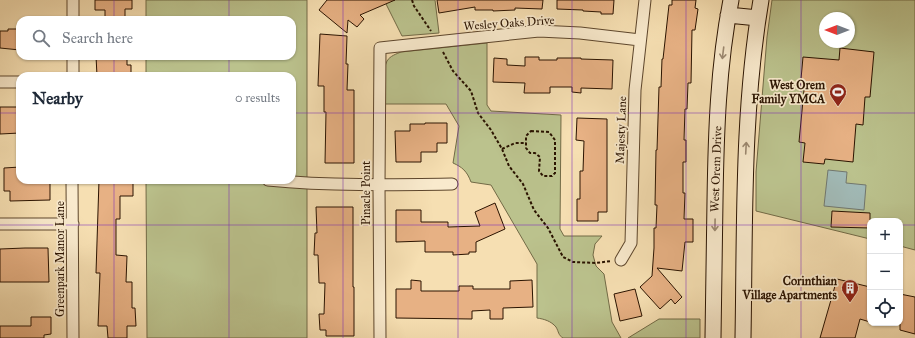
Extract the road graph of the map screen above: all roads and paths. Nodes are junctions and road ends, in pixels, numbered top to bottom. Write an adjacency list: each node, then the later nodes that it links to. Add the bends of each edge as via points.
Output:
1 (73, 0): 7 (street)
2 (412, 0): 10 (path)
3 (645, 0): 9 (street, Majesty Lane)
4 (731, 0): 6 (main road, West Orem Drive)
5 (761, 0): 8 (main road)
6 (728, 15): 8 (main road); 27 (main road, West Orem Drive, one-way to 27, via 719,91 716,153)
7 (73, 16)
8 (758, 18): 28 (main road, one-way to 8, via 746,149)
9 (640, 40): 10 (street, Wesley Oaks Drive, via 539,31); 24 (street, Majesty Lane, via 635,90 630,243)
10 (439, 41): 11 (street, Wesley Oaks Drive); 17 (path, via 453,71 471,91 478,113)
11 (380, 48): 21 (street, Pinacle Point)
12 (73, 60): 13 (street)
13 (73, 72)
14 (0, 82): 15 (street)
15 (16, 82)
16 (526, 143): 16 (path, via 530,153 535,153 540,158 540,171 543,176 552,176 555,173 555,140 549,132 531,131 526,136); 17 (path, via 515,143)
17 (502, 148): 24 (path, via 509,166 563,257 573,262)
18 (296, 183): 21 (street)
19 (72, 184): 23 (street, Greenpark Manor Lane)
20 (452, 184): 21 (street)
21 (379, 185): 26 (street, Pinacle Point)
22 (0, 224): 23 (street)
23 (73, 224): 25 (street, Greenpark Manor Lane)
24 (621, 260)
25 (73, 338)
26 (380, 338)
27 (713, 338)
28 (743, 338)

